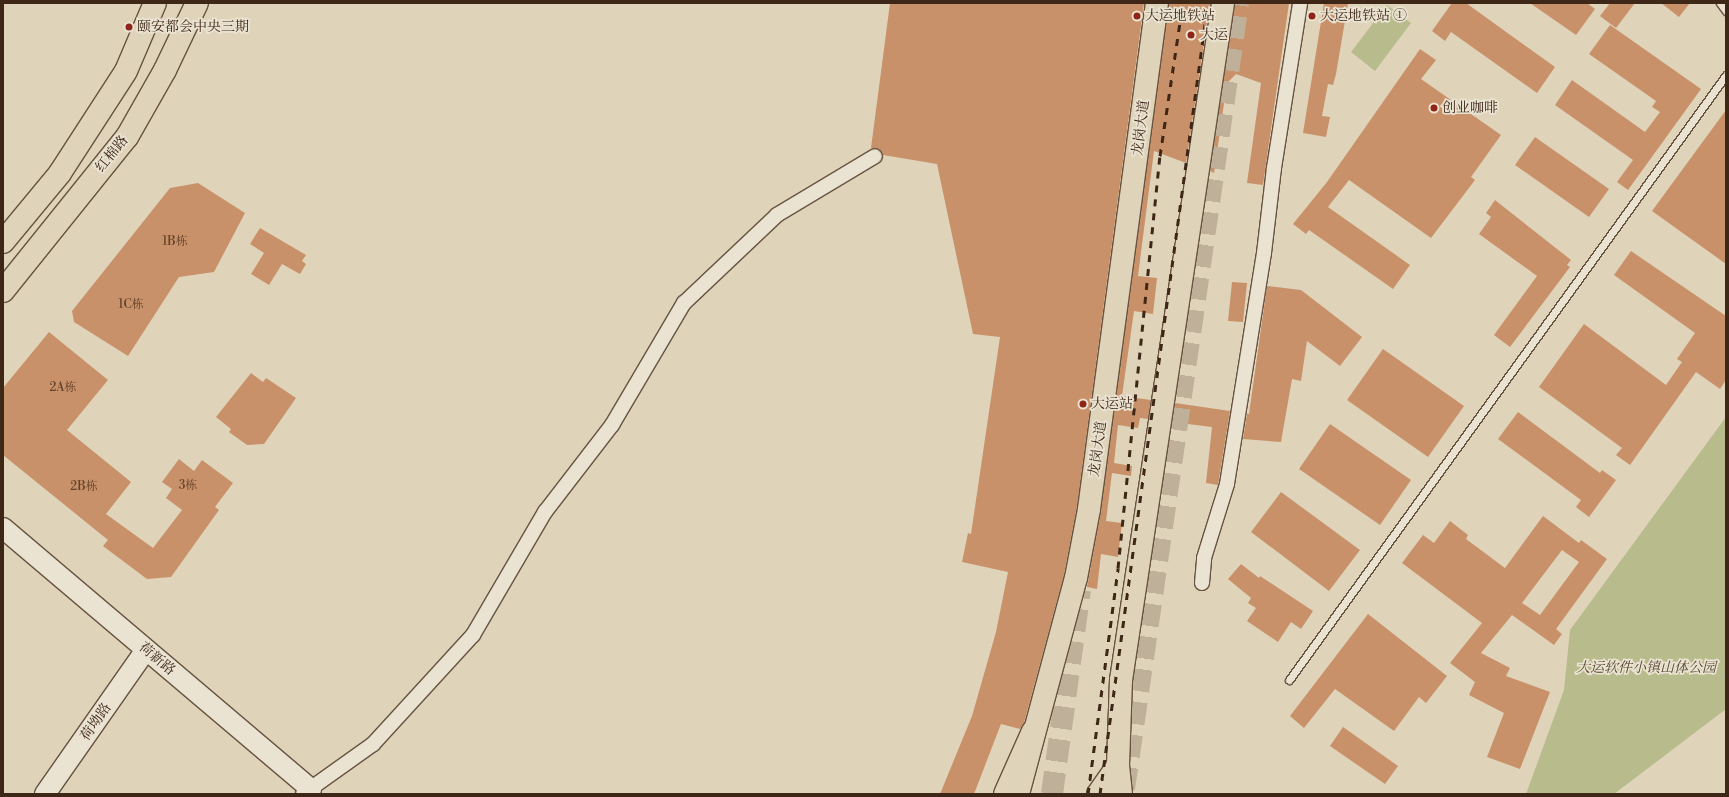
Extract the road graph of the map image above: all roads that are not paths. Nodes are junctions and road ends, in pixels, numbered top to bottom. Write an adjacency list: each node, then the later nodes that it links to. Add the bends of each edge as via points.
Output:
1 (155, 3): 10 (main road, via 126,70 60,173)
2 (198, 3): 11 (main road, 红棉路, via 165,70 127,137)
3 (1157, 3): 16 (main road, 龙岗大道, via 1089,509 1076,578)
4 (1223, 3): 17 (main road, via 1121,680)
5 (1300, 3): 13 (street, via 1274,168 1264,253 1228,476 1218,518 1204,558)
6 (1720, 3): 7 (lane)
7 (1726, 11)
8 (1726, 75): 15 (lane)
9 (875, 156): 18 (street, via 777,215 684,303 612,425 546,512 473,635 373,744)
10 (3, 242)
11 (3, 291)
12 (3, 528): 14 (street, 荷新路)
13 (1202, 584)
14 (146, 650): 18 (street, 荷新路); 19 (street, 荷坳路)
15 (1289, 680)
16 (1033, 731): 20 (main road); 21 (main road, 龙岗大道)
17 (1118, 765): 22 (main road); 23 (main road)
18 (310, 792)
19 (46, 794)
20 (1005, 794)
21 (1018, 794)
22 (1098, 794)
23 (1121, 794)

